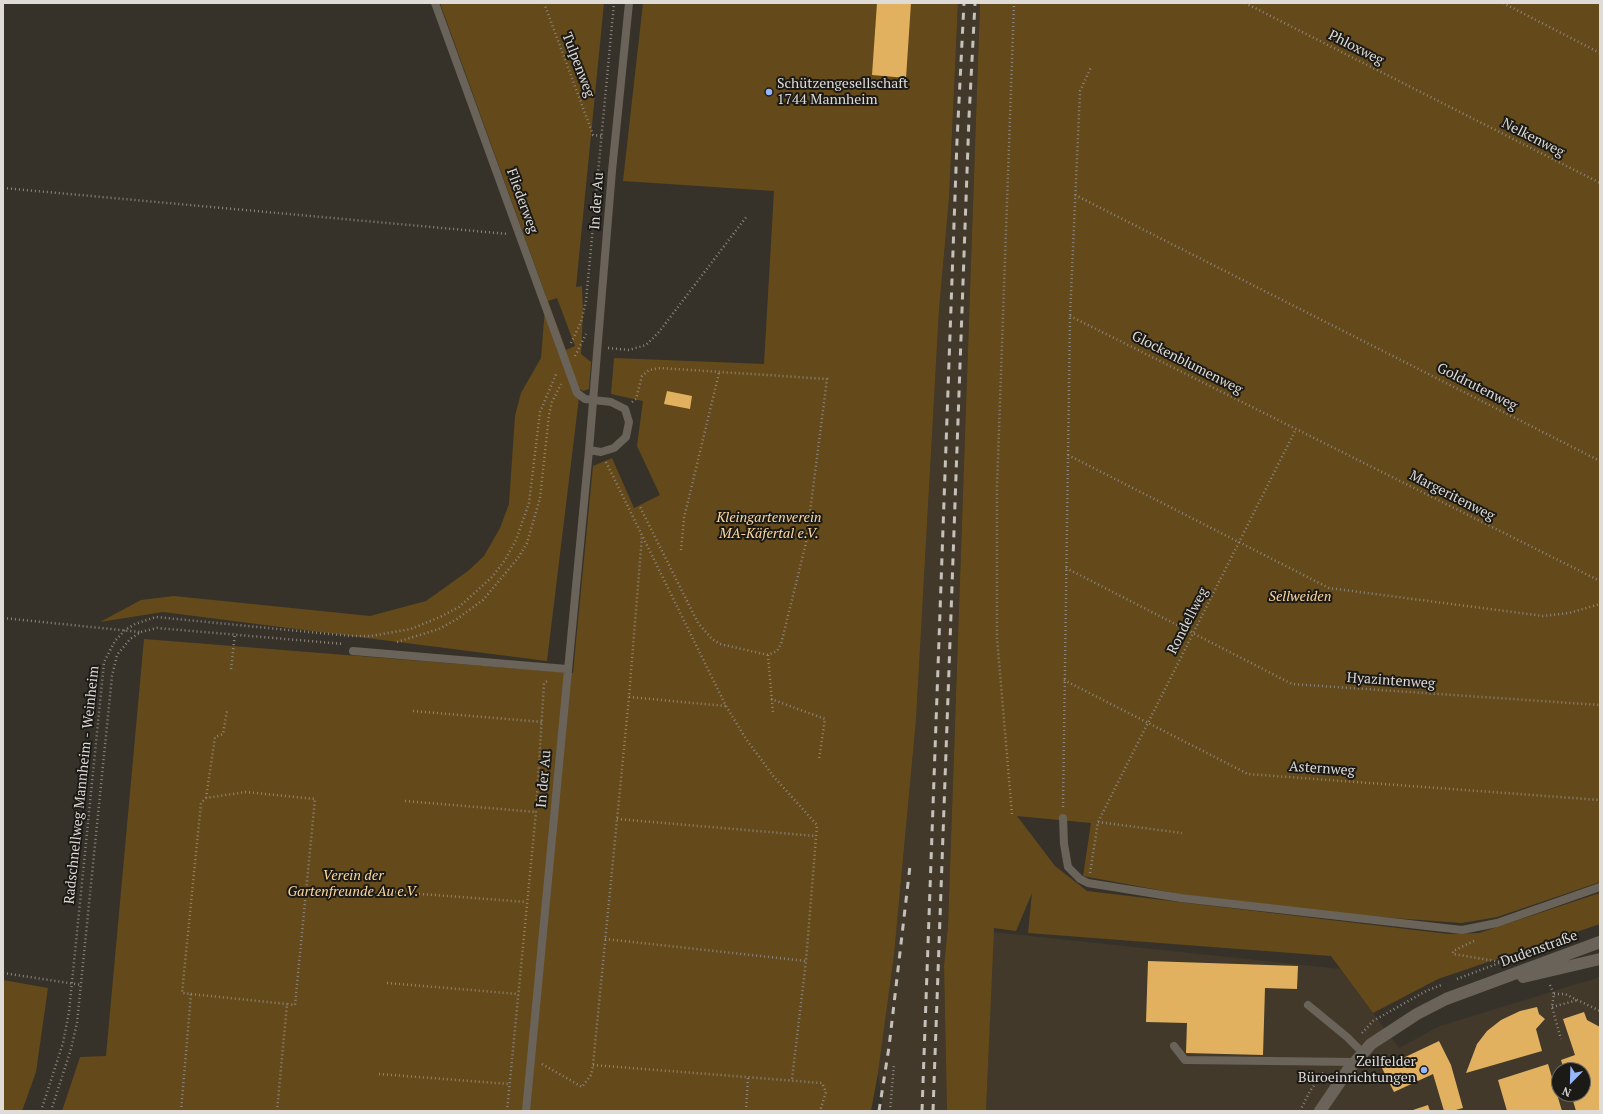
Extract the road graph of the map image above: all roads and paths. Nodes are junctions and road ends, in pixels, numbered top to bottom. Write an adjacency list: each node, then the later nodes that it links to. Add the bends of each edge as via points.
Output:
1 (435, 3): 16 (lane, Fliederweg)
2 (544, 3): 11 (path, Tulpenweg)
3 (614, 3): 19 (path, Radschnellweg Mannheim - Weinheim, via 586,301 576,334)
4 (629, 3): 18 (lane, In der Au)
5 (1014, 3): 62 (path, via 997,487 997,638)
6 (1245, 3): 10 (path, Phloxweg)
7 (1503, 3): 8 (path)
8 (1600, 53)
9 (1091, 66): 14 (path, via 1080,91)
10 (1457, 111): 12 (path, Nelkenweg)
11 (593, 135)
12 (1600, 183)
13 (3, 188): 16 (path)
14 (1075, 195): 17 (path); 28 (path, Goldrutenweg)
15 (747, 216): 18 (path, via 659,332 646,345 629,350)
16 (521, 235): 19 (lane, Fliederweg)
17 (1070, 316): 24 (path, Glockenblumenweg); 27 (path)
18 (597, 347): 22 (lane, In der Au)
19 (564, 356): 20 (lane, Fliederweg); 37 (path, Radschnellweg Mannheim - Weinheim, via 540,412 529,503 516,540 492,577 459,606 411,629 371,636 168,618 143,620)
20 (569, 369): 22 (lane, Fliederweg, via 577,392 585,399); 41 (path, via 552,402 540,498 527,543 518,558 483,600 457,619 418,637)
21 (719, 373): 23 (path, via 660,368 649,370 642,376 636,399); 32 (path, via 684,518); 44 (path, via 827,379 801,570 781,644 777,651)
22 (592, 400): 23 (lane, via 611,402); 25 (lane, In der Au)
23 (625, 409): 26 (lane, via 629,422 626,437 614,448)
24 (1296, 429): 31 (path, Rondellweg); 34 (path, Margeritenweg)
25 (589, 450): 26 (lane); 46 (lane, In der Au)
26 (601, 452): 30 (path)
27 (1068, 455): 31 (path); 33 (path)
28 (1600, 461)
29 (639, 505): 44 (path, via 698,623 720,644)
30 (642, 535): 48 (path); 51 (path)
31 (1239, 541): 35 (path, via 1329,588 1543,616 1569,613); 39 (path, Rondellweg)
32 (681, 550)
33 (1066, 568): 39 (path, Hyazintenweg); 47 (path)
34 (1600, 581)
35 (1600, 604)
36 (3, 618): 37 (path)
37 (125, 630): 38 (path); 82 (path, Radschnellweg Mannheim - Weinheim, via 112,645 104,662)
38 (141, 632): 40 (path, via 168,628); 83 (path, via 123,646 113,666)
39 (1194, 632): 50 (path, Hyazintenweg, via 1292,684); 56 (path, Rondellweg)
40 (235, 633): 42 (path); 45 (path)
41 (394, 642)
42 (346, 644)
43 (353, 651): 46 (lane)
44 (768, 655): 49 (path)
45 (231, 669)
46 (567, 670): 55 (path, via 544,683); 95 (lane, In der Au)
47 (1064, 680): 56 (path, Asternweg); 63 (path)
48 (629, 697): 51 (path); 64 (path)
49 (771, 698): 54 (path); 57 (path, via 825,719)
50 (1600, 705)
51 (726, 706): 67 (path, via 774,777 817,825)
52 (226, 711): 58 (path, via 223,734 215,737)
53 (413, 711): 55 (path)
54 (773, 713)
55 (542, 722): 61 (path)
56 (1148, 722): 59 (path, Asternweg, via 1248,774); 65 (path, Rondellweg)
57 (819, 759)
58 (206, 798): 84 (path, via 201,803 182,994); 88 (path, via 246,792 315,799 295,1005)
59 (1600, 800)
60 (405, 801): 61 (path)
61 (536, 812): 71 (path)
62 (1012, 814)
63 (1063, 818): 68 (lane, via 1068,867)
64 (617, 819): 67 (path); 73 (path)
65 (1098, 822): 66 (path); 68 (path, Rondellweg)
66 (1182, 832)
67 (816, 836): 76 (path)
68 (1088, 883): 69 (lane, via 1181,898 1462,930 1497,923)
69 (1600, 887)
70 (395, 892): 71 (path)
71 (526, 902): 85 (path)
72 (1481, 937): 77 (path, via 1453,951 1453,954)
73 (605, 939): 76 (path); 98 (path)
74 (1600, 942): 81 (street, Dudenstraße)
75 (1600, 959): 78 (street, Dudenstraße)
76 (806, 961): 101 (path)
77 (1501, 962)
78 (1545, 973): 81 (street, Dudenstraße); 86 (path)
79 (3, 974): 82 (path)
80 (387, 983): 85 (path)
81 (1489, 984): 94 (street, Dudenstraße, via 1446,999 1417,1014 1371,1044)
82 (72, 985): 83 (path); 103 (path, Radschnellweg Mannheim - Weinheim, via 63,1043)
83 (82, 985): 104 (path, via 75,1036)
84 (191, 994): 88 (path); 105 (path)
85 (518, 994): 102 (path)
86 (1554, 994): 87 (path, via 1565,994); 90 (path)
87 (1579, 1000): 90 (path); 91 (path)
88 (287, 1004): 106 (path)
89 (1308, 1005): 94 (lane)
90 (1552, 1008): 92 (path)
91 (1600, 1011)
92 (1561, 1039)
93 (1174, 1046): 96 (lane, via 1185,1060)
94 (1363, 1053): 96 (street, Dudenstraße)
95 (531, 1057): 98 (path, via 582,1087 591,1075); 108 (lane, In der Au)
96 (1355, 1062): 112 (street, Dudenstraße)
97 (894, 1064): 111 (path)
98 (593, 1065): 100 (path)
99 (379, 1074): 102 (path)
100 (748, 1077): 101 (path); 109 (path)
101 (792, 1079): 110 (path, via 822,1083 826,1092)
102 (509, 1084): 107 (path)
103 (41, 1111)
104 (51, 1111)
105 (181, 1111)
106 (277, 1111)
107 (506, 1111)
108 (526, 1111)
109 (746, 1111)
110 (820, 1111)
111 (890, 1111)
112 (1320, 1111)

